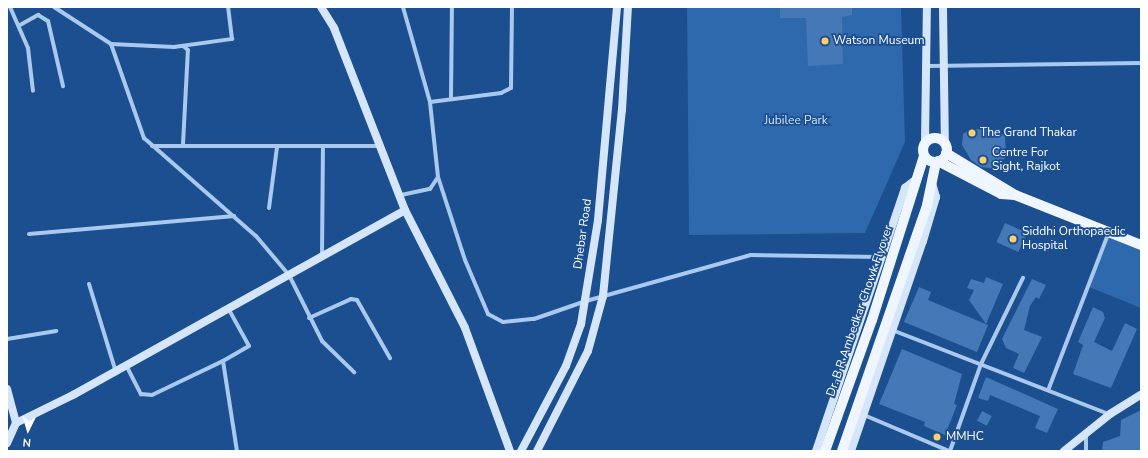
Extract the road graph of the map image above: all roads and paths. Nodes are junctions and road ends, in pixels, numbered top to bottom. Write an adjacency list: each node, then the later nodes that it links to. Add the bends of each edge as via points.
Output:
1 (10, 7): 12 (street)
2 (54, 7): 13 (street)
3 (228, 7): 14 (street, via 232,39)
4 (321, 7): 26 (street, via 334,28)
5 (403, 7): 21 (street)
6 (452, 7): 20 (street)
7 (512, 7): 20 (street, via 511,88 501,93)
8 (616, 7): 48 (street, Dhebar Road, via 609,116)
9 (628, 7): 47 (street, Dhebar Road, via 622,110)
10 (927, 7): 16 (street)
11 (943, 7): 17 (street)
12 (20, 25): 18 (street, via 38,15 48,21); 19 (street, via 28,48)
13 (111, 44): 14 (street); 24 (street, via 139,130)
14 (183, 46): 23 (street, via 188,50)
15 (1141, 63): 17 (street)
16 (929, 66): 17 (street); 22 (street)
17 (945, 66): 28 (street)
18 (62, 86)
19 (33, 91)
20 (451, 97): 21 (street)
21 (430, 102): 31 (street)
22 (925, 143): 28 (main road, via 938,138); 29 (main road)
23 (183, 144): 24 (street); 27 (street)
24 (152, 146): 38 (street)
25 (323, 146): 26 (street); 27 (street); 42 (street)
26 (379, 146): 34 (street)
27 (277, 147): 36 (street)
28 (946, 149): 30 (main road); 35 (main road)
29 (924, 156): 30 (main road); 32 (main road, Dr. B R Ambedkar Chowk Flyover)
30 (937, 162): 33 (main road); 35 (main road, via 1001,194)
31 (438, 177): 34 (street, via 430,189); 48 (street, via 465,260 488,314 502,322 534,319)
32 (918, 178): 43 (street, via 905,188); 74 (main road, Dr. B R Ambedkar Chowk Flyover)
33 (932, 183): 51 (street, via 936,197); 75 (main road, via 927,205)
34 (401, 195): 37 (street)
35 (1015, 195): 39 (main road)
36 (269, 208)
37 (406, 210): 42 (street); 70 (street, via 465,328)
38 (234, 216): 40 (street); 44 (street)
39 (1110, 232): 41 (main road); 60 (street)
40 (29, 234)
41 (1141, 245)
42 (322, 257): 44 (street)
43 (880, 257): 47 (street, via 751,255); 73 (street)
44 (289, 275): 49 (street); 50 (street)
45 (1023, 278): 57 (street)
46 (89, 284): 58 (street)
47 (602, 296): 48 (street); 72 (street, Dhebar Road, via 588,351)
48 (586, 300): 71 (street, Dhebar Road, via 566,366)
49 (227, 308): 55 (street, via 249,346); 56 (street)
50 (308, 318): 54 (street, via 351,299 357,300); 59 (street, via 329,349)
51 (892, 330): 57 (street); 65 (street)
52 (56, 331): 53 (street)
53 (7, 339)
54 (390, 358)
55 (223, 361): 56 (street, via 152,395 141,394); 69 (street)
56 (125, 364): 58 (street)
57 (981, 364): 60 (street); 77 (street)
58 (115, 369): 66 (street, via 73,395)
59 (354, 372)
60 (1049, 388): 64 (street)
61 (7, 389): 63 (street)
62 (1141, 395): 64 (street)
63 (10, 409): 66 (street)
64 (1110, 414): 67 (street)
65 (864, 415): 76 (street); 77 (street)
66 (16, 423): 68 (street)
67 (1086, 432): 78 (street); 79 (street)
68 (7, 443)
69 (237, 451)
70 (510, 451)
71 (521, 451)
72 (537, 451)
73 (816, 451)
74 (825, 451)
75 (842, 451)
76 (851, 451)
77 (949, 451)
78 (1064, 451)
79 (1086, 451)

